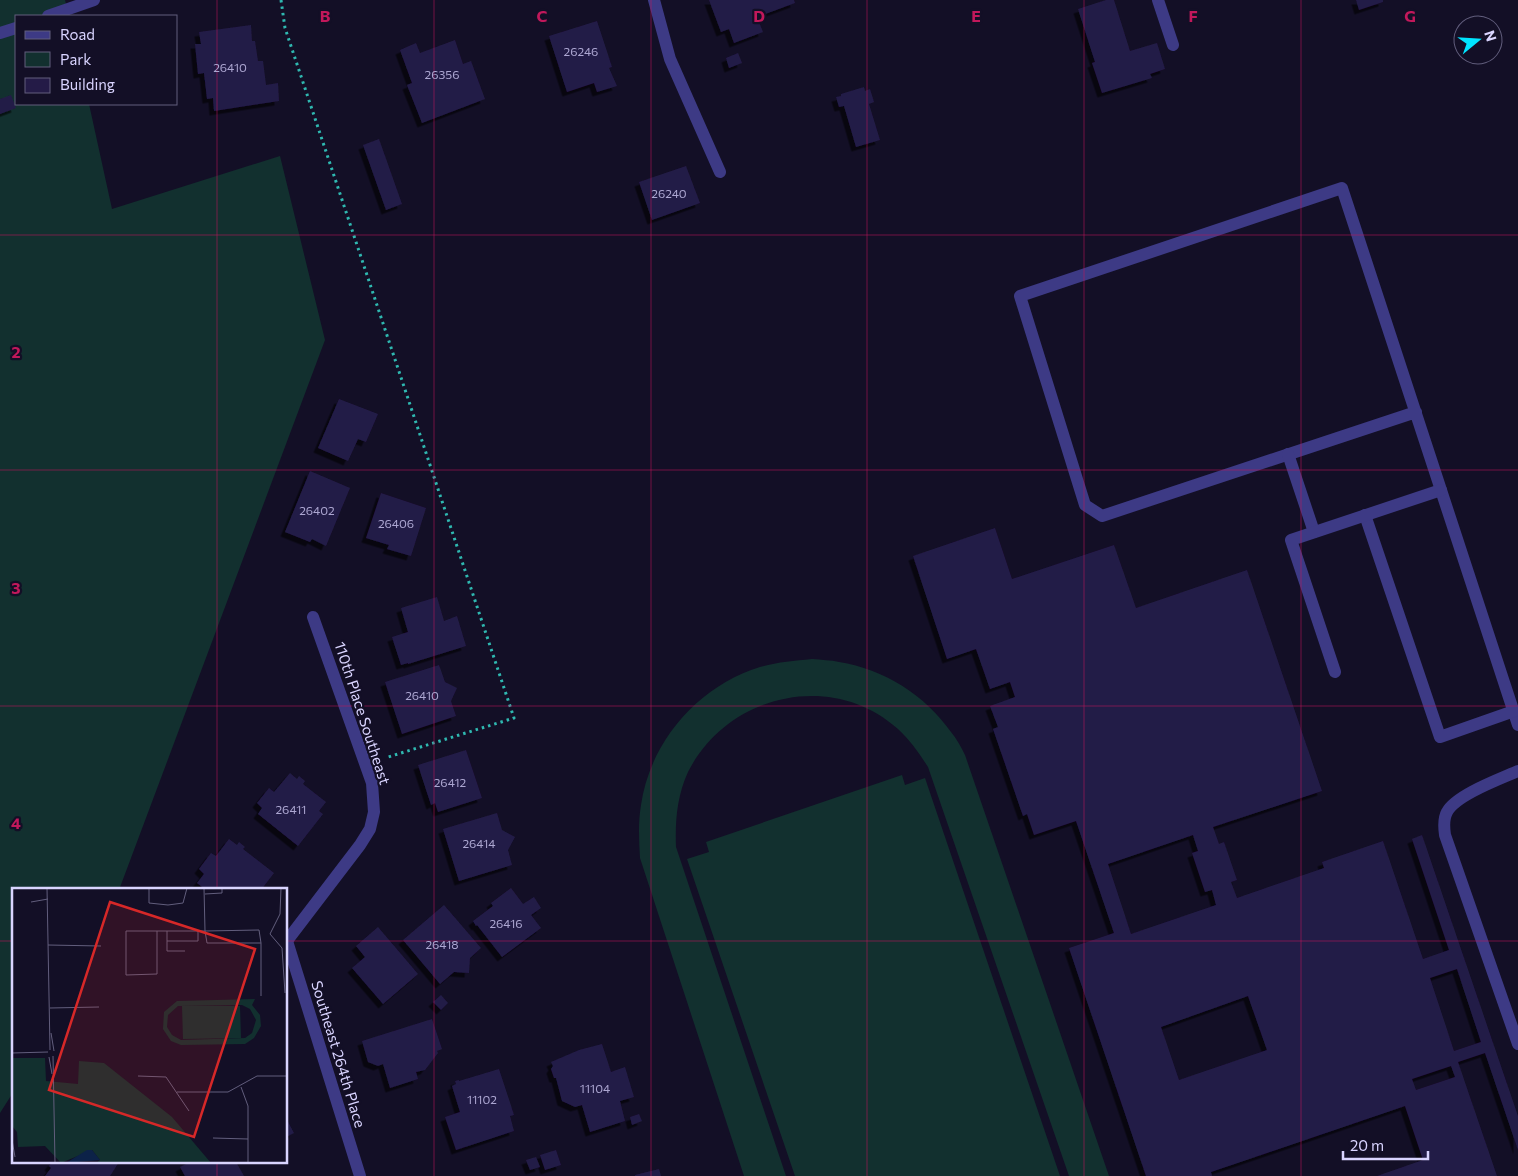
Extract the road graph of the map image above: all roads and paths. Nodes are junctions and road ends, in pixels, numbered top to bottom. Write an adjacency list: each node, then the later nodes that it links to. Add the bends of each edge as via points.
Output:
1 (94, 0): 5 (street)
2 (281, 0): 19 (path, via 285,28 514,718)
3 (654, 0): 9 (street, via 670,59)
4 (1158, 0): 8 (street)
5 (51, 15)
6 (15, 28): 7 (street)
7 (0, 34)
8 (1173, 45)
9 (720, 172)
10 (1416, 412): 11 (street); 11 (street, via 1342,188 1020,296 1085,506 1102,516); 12 (street)
11 (1288, 454): 14 (street)
12 (1441, 490): 13 (street); 17 (street)
13 (1365, 515): 14 (street); 17 (street, via 1440,737)
14 (1314, 532): 16 (street, via 1292,540)
15 (313, 617): 19 (street, 110th Place Southeast)
16 (1335, 672)
17 (1514, 711): 18 (street)
18 (1518, 725)
19 (366, 765): 21 (street, 110th Place Southeast, via 372,783 374,812 370,829)
20 (1518, 771): 23 (street, via 1460,799 1447,812 1444,824 1445,835)
21 (288, 940)
22 (288, 944): 24 (street, Southeast 264th Place)
23 (1518, 1044)
24 (360, 1176)

